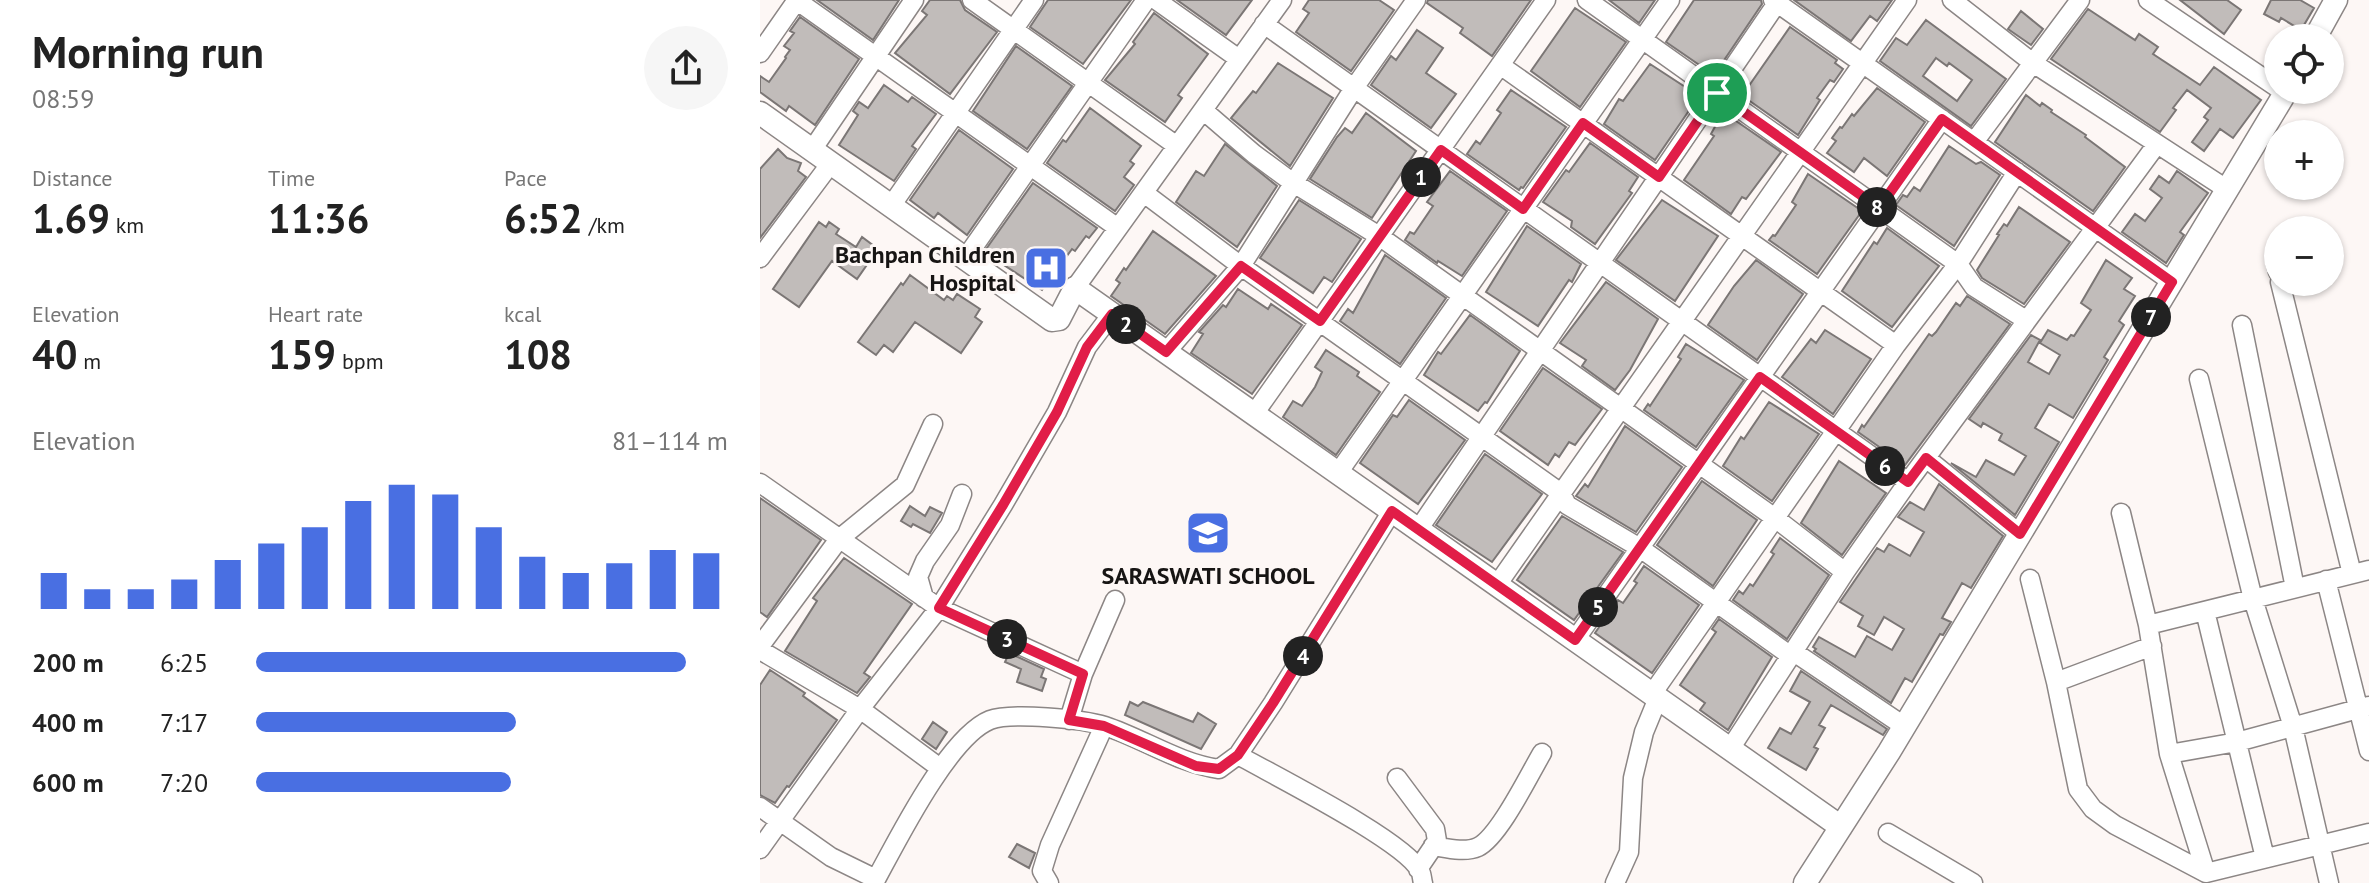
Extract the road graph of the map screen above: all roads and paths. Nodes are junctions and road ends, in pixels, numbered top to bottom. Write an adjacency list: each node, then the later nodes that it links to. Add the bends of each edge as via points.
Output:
1 (797, 0): 22 (street); 23 (street)
2 (914, 0): 23 (street)
3 (972, 0): 20 (street)
4 (1034, 0): 20 (street)
5 (1146, 0): 29 (street)
6 (1156, 0): 24 (street)
7 (1282, 0): 18 (street)
8 (1546, 0): 27 (street)
9 (1587, 0): 21 (street)
10 (1670, 0): 21 (street)
11 (1907, 0): 25 (street)
12 (1952, 0): 26 (street)
13 (2080, 0): 26 (street)
14 (2148, 0): 28 (street)
15 (2336, 0): 19 (street)
16 (1412, 1): 30 (street)
17 (1775, 2): 25 (street); 31 (street)
18 (1264, 24): 24 (street); 30 (street)
19 (2323, 24)
20 (1014, 29): 29 (street); 35 (street)
21 (1642, 39): 31 (street); 37 (street)
22 (760, 53)
23 (876, 56): 35 (street); 41 (street)
24 (1239, 59): 33 (street)
25 (1863, 63): 36 (street); 43 (street)
26 (2033, 63): 38 (street); 39 (street)
27 (1500, 65): 37 (street); 42 (street)
28 (2264, 77)
29 (1088, 83): 40 (street); 45 (street)
30 (1354, 88): 42 (street); 48 (street)
31 (1717, 93): 43 (street); 47 (street)
32 (2275, 104): 49 (street)
33 (1203, 110): 40 (street); 48 (street)
34 (760, 113): 41 (street)
35 (955, 113): 45 (street); 51 (street)
36 (1942, 119): 38 (street); 52 (street)
37 (1583, 123): 47 (street); 53 (street)
38 (1974, 142): 46 (street)
39 (2157, 144): 49 (street); 55 (street)
40 (1177, 146): 50 (street)
41 (812, 150): 44 (street)
42 (1441, 150): 53 (street); 56 (street)
43 (1800, 152): 52 (street); 57 (street)
44 (831, 163): 51 (street); 58 (street)
45 (1030, 166): 54 (street); 59 (street)
46 (2017, 172): 55 (street); 61 (street)
47 (1659, 177): 57 (street); 60 (street)
48 (1292, 182): 56 (street); 62 (street)
49 (2228, 190): 63 (street)
50 (1144, 193): 54 (street); 62 (street)
51 (891, 206): 59 (street)
52 (1879, 208): 61 (street); 65 (street)
53 (1523, 209): 60 (street); 66 (street)
54 (1118, 228): 64 (street)
55 (2096, 228): 63 (street); 69 (street)
56 (1379, 236): 66 (street); 70 (street)
57 (1742, 236): 65 (street); 71 (street)
58 (760, 258)
59 (965, 259): 64 (street, via 1052,320 1059,319)
60 (1600, 263): 71 (street); 74 (street)
61 (1958, 264): 69 (street, via 1974,287); 73 (street)
62 (1241, 266): 70 (street); 75 (street)
63 (2172, 282): 95 (street)
64 (1075, 288): 68 (street)
65 (1820, 291): 73 (street); 76 (street)
66 (1462, 295): 74 (street); 78 (street)
67 (2284, 296): 99 (street)
68 (1112, 314): 75 (street); 106 (street, via 1087,347 1003,505)
69 (2026, 320): 84 (street)
70 (1320, 321): 78 (street); 80 (street)
71 (1682, 321): 76 (street); 79 (street)
72 (2242, 325): 103 (street)
73 (1896, 345): 82 (street)
74 (1540, 351): 79 (street); 83 (street)
75 (1166, 352): 80 (street)
76 (1760, 377): 82 (street); 85 (street)
77 (2199, 379): 104 (street)
78 (1403, 380): 83 (street); 86 (street)
79 (1621, 408): 85 (street); 89 (street)
80 (1254, 414): 86 (street)
81 (933, 424): 96 (street, via 905,485)
82 (1836, 431): 87 (street); 93 (street)
83 (1482, 436): 89 (street); 94 (street)
84 (1926, 458): 87 (street); 95 (street)
85 (1699, 464): 93 (street); 97 (street)
86 (1338, 473): 91 (street)
87 (1908, 482): 98 (street)
88 (760, 483): 96 (street)
89 (1561, 493): 97 (street, via 1567,505); 102 (street)
90 (962, 494): 106 (street, via 918,577)
91 (1392, 511): 94 (street); 128 (street)
92 (2121, 513): 109 (street)
93 (1775, 518): 98 (street); 107 (street)
94 (1418, 530): 102 (street)
95 (2020, 534): 121 (street)
96 (839, 539): 106 (street); 112 (street)
97 (1640, 548): 107 (street); 110 (street)
98 (1845, 572): 113 (street)
99 (2361, 572): 101 (street)
100 (2030, 579): 115 (street)
101 (2326, 580): 103 (street); 117 (street)
102 (1497, 585): 110 (street)
103 (2295, 588): 104 (street)
104 (2253, 599): 108 (street); 122 (street)
105 (1115, 600): 114 (street)
106 (931, 603): 114 (street); 118 (street)
107 (1716, 603): 113 (street); 116 (street)
108 (2205, 611): 109 (street); 123 (street)
109 (2148, 625): 111 (street)
110 (1575, 640): 116 (street)
111 (2152, 646): 115 (street); 127 (street)
112 (760, 648): 118 (street)
113 (1792, 654): 121 (street); 124 (street)
114 (1083, 674): 119 (street)
115 (2056, 682): 140 (street, via 2078,789 2093,809)
116 (1655, 696): 124 (street); 144 (street, via 1633,778 1629,852)
117 (2364, 707): 122 (street); 125 (street)
118 (860, 709): 129 (street); 132 (street)
119 (1069, 720): 120 (street); 129 (street, via 992,719)
120 (1104, 726): 128 (street, via 1196,766 1219,769); 143 (street, via 1050,845 1042,871)
121 (1904, 726): 133 (street)
122 (2293, 727): 123 (street); 136 (street)
123 (2237, 742): 127 (street); 139 (street)
124 (1730, 749): 133 (street)
125 (2369, 751)
126 (1542, 753): 137 (street, via 1498,828 1478,847)
127 (2169, 754): 140 (street)
128 (1238, 755): 141 (street, via 1359,823 1409,858)
129 (940, 768): 142 (street)
130 (1397, 778): 137 (street, via 1435,829)
131 (760, 807): 132 (street)
132 (780, 821): 138 (street); 142 (street)
133 (1841, 827): 145 (street)
134 (1888, 833): 146 (street)
135 (2369, 833): 136 (street)
136 (2322, 844): 139 (street); 147 (street)
137 (1433, 846): 141 (street)
138 (760, 849)
139 (2265, 858): 140 (street)
140 (2206, 873)
141 (1420, 876)
142 (875, 881)
143 (1049, 883)
144 (1615, 883)
145 (1805, 883)
146 (1973, 883)
147 (2329, 883)

